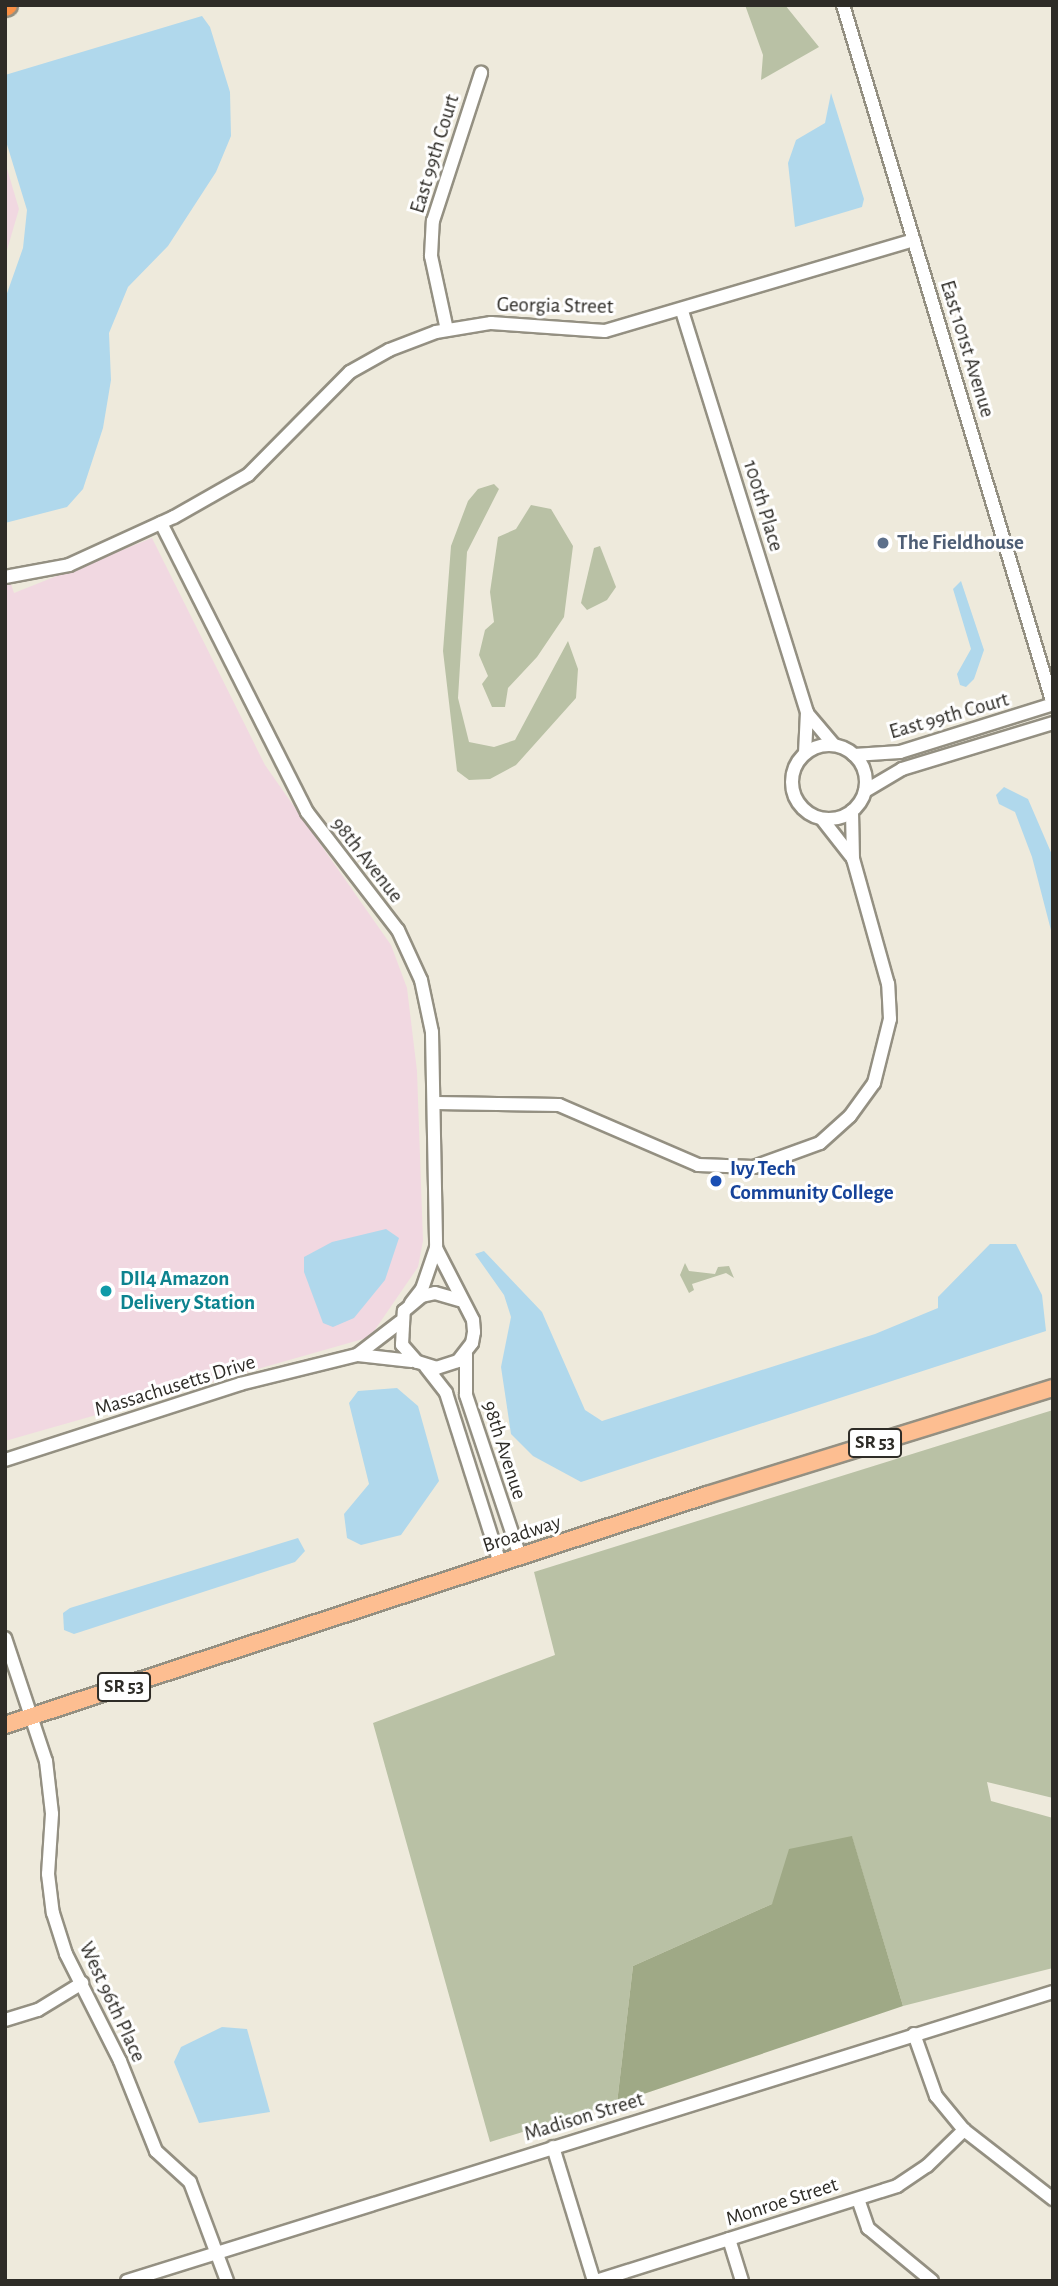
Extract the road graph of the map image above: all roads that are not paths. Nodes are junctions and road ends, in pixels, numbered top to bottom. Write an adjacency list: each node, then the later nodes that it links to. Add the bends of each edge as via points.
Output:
1 (843, 5): 3 (street, East 101st Avenue)
2 (481, 73): 5 (street, East 99th Court, via 433,221 431,256)
3 (914, 240): 4 (street, Georgia Street); 8 (street, East 101st Avenue)
4 (682, 311): 5 (street, Georgia Street, via 605,331 491,323); 9 (street, 100th Place)
5 (447, 330): 6 (street, Georgia Street, via 389,350 350,372 248,475)
6 (161, 523): 7 (street, Georgia Street, via 69,565); 18 (street, 98th Avenue, via 307,812 398,930 412,958 428,1005)
7 (5, 577)
8 (1053, 704): 13 (street, East 99th Court, via 900,752)
9 (807, 712): 11 (street, 100th Place); 12 (street, 100th Place)
10 (1053, 723): 14 (street, East 99th Court, via 902,769)
11 (834, 745): 12 (street); 13 (street)
12 (805, 753): 16 (street, via 794,771 793,792 804,809)
13 (855, 755): 14 (street, via 866,778)
14 (865, 791): 15 (street)
15 (852, 811): 16 (street); 17 (street)
16 (822, 819): 17 (street)
17 (853, 859): 18 (street, via 888,984 890,1019 874,1083 850,1116 820,1143 754,1167 698,1165 559,1105)
18 (436, 1102): 19 (street, 98th Avenue)
19 (436, 1248): 20 (street, 98th Avenue); 21 (street, 98th Avenue, via 422,1289)
20 (459, 1300): 21 (street, via 435,1293); 23 (street, 98th Avenue, via 468,1309 474,1332)
21 (411, 1303): 22 (street, 98th Avenue)
22 (400, 1322): 24 (street); 25 (street, 98th Avenue, via 402,1345)
23 (466, 1354): 25 (street, via 448,1366); 28 (street, 98th Avenue, via 466,1395)
24 (357, 1355): 25 (street, via 399,1356); 27 (street, Massachusetts Drive, via 240,1384)
25 (422, 1364): 29 (street, 98th Avenue, via 446,1393)
26 (1053, 1388): 28 (main road, Broadway / SR 53)
27 (5, 1460)
28 (520, 1556): 29 (main road, Broadway / SR 53)
29 (500, 1563): 31 (main road, Broadway / SR 53)
30 (5, 1639): 31 (street, West 96th Place)
31 (32, 1717): 32 (main road, Broadway / SR 53); 33 (street, West 96th Place, via 46,1761 52,1814 48,1874 53,1913 66,1954)
32 (5, 1725)
33 (82, 1983): 35 (street, via 38,2010); 42 (street, West 96th Place, via 120,2061 147,2134 156,2151 190,2182)
34 (1053, 1992): 36 (street, Madison Street)
35 (5, 2020)
36 (914, 2035): 37 (street, via 936,2096); 38 (street, Madison Street)
37 (964, 2130): 39 (street, Monroe Street, via 927,2166 897,2186); 40 (street)
38 (553, 2147): 42 (street, Madison Street); 45 (street)
39 (858, 2199): 41 (street, Monroe Street); 47 (street, via 868,2228)
40 (1053, 2199)
41 (729, 2239): 45 (street, Monroe Street); 46 (street)
42 (218, 2252): 43 (street, Madison Street); 44 (street, West 96th Place)
43 (127, 2281)
44 (227, 2281)
45 (595, 2281)
46 (742, 2281)
47 (932, 2281)

